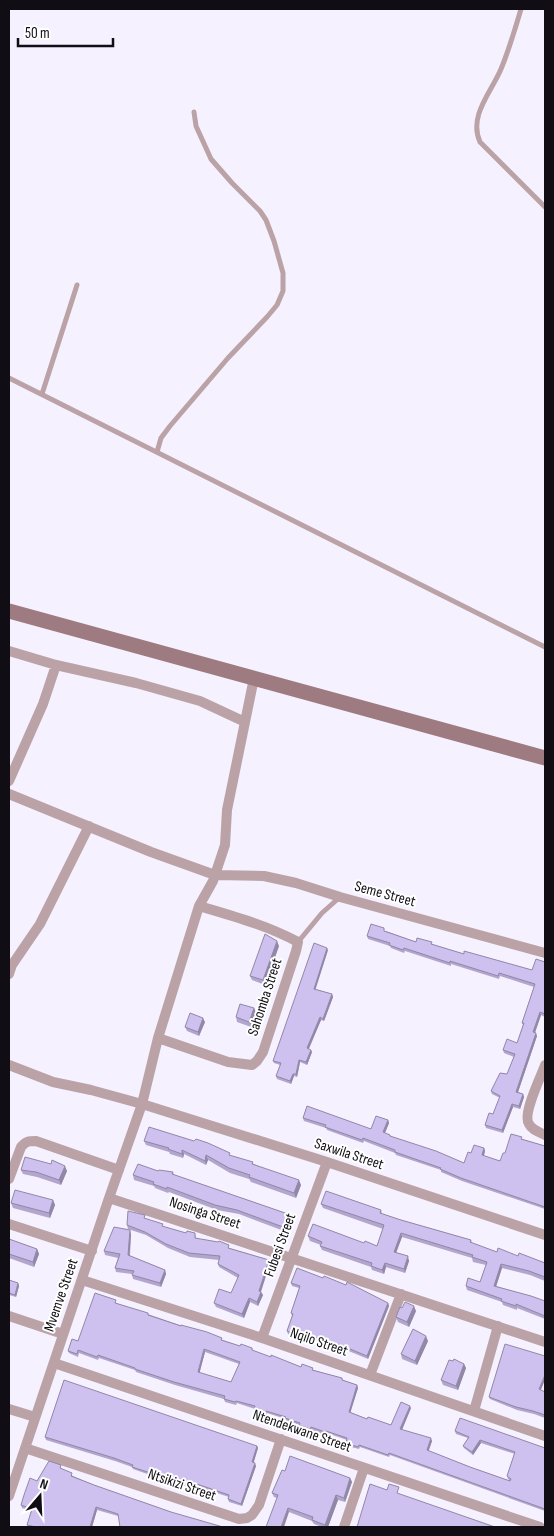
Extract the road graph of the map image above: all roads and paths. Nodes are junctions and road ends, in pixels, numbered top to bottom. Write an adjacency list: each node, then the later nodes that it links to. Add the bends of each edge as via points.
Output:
1 (521, 9): 3 (lane, via 501,69 481,107 478,138)
2 (194, 112): 7 (lane, via 207,152 266,220 283,274 283,290 276,305 167,430)
3 (545, 207)
4 (77, 285): 6 (lane)
5 (9, 378): 6 (lane)
6 (42, 394): 7 (lane)
7 (157, 452): 9 (lane)
8 (9, 611): 12 (main road)
9 (545, 647)
10 (9, 651): 11 (street)
11 (56, 665): 13 (street, via 200,701); 15 (street, via 43,704)
12 (254, 678): 13 (street); 14 (main road)
13 (245, 722): 18 (street, via 227,810 225,845)
14 (545, 758)
15 (9, 781)
16 (9, 794): 17 (street, Seme Street)
17 (89, 826): 18 (street, Seme Street); 23 (street, via 40,924)
18 (215, 875): 19 (street, Seme Street, via 264,876); 20 (street)
19 (340, 897): 21 (lane); 22 (street, Seme Street)
20 (199, 906): 21 (street, via 261,925); 24 (street)
21 (298, 942): 24 (street, Sahomba Street, via 263,1052 252,1065 228,1062)
22 (545, 953)
23 (9, 974)
24 (158, 1038): 27 (street)
25 (9, 1065): 27 (street, Saxwila Street, via 53,1082)
26 (545, 1065): 28 (street, via 527,1118 534,1130)
27 (142, 1104): 29 (street, Saxwila Street); 30 (street, Mvemve Street)
28 (545, 1135)
29 (327, 1162): 34 (street, Saxwila Street); 36 (street, Fubesi Street)
30 (119, 1170): 31 (street, via 29,1141 21,1147); 32 (street, Mvemve Street)
31 (9, 1179)
32 (109, 1198): 35 (street, Mvemve Street); 36 (street, Nosinga Street)
33 (9, 1224): 35 (street)
34 (545, 1235)
35 (92, 1251): 37 (street, Mvemve Street)
36 (292, 1258): 38 (street, Nosinga Street); 42 (street, Fubesi Street)
37 (82, 1280): 41 (street, Mvemve Street); 42 (street, Nqilo Street)
38 (401, 1294): 40 (street, Nosinga Street); 45 (street)
39 (9, 1316): 41 (street)
40 (498, 1326): 43 (street, Nosinga Street); 47 (street)
41 (63, 1334): 44 (street, Mvemve Street)
42 (262, 1338): 45 (street, Nqilo Street)
43 (545, 1342)
44 (54, 1363): 48 (street, Mvemve Street); 50 (street, Ntendekwane Street)
45 (370, 1375): 47 (street, Nqilo Street)
46 (9, 1409): 48 (street)
47 (474, 1411): 49 (street, Nqilo Street)
48 (35, 1417): 51 (street, Mvemve Street)
49 (545, 1436)
50 (281, 1439): 51 (street, Ntsikizi Street, via 259,1505 252,1515 239,1519); 52 (street, Ntendekwane Street)
51 (25, 1448): 53 (street, Mvemve Street)
52 (364, 1468): 54 (street); 55 (street, Ntendekwane Street)
53 (9, 1496)
54 (344, 1527)
55 (540, 1527)

